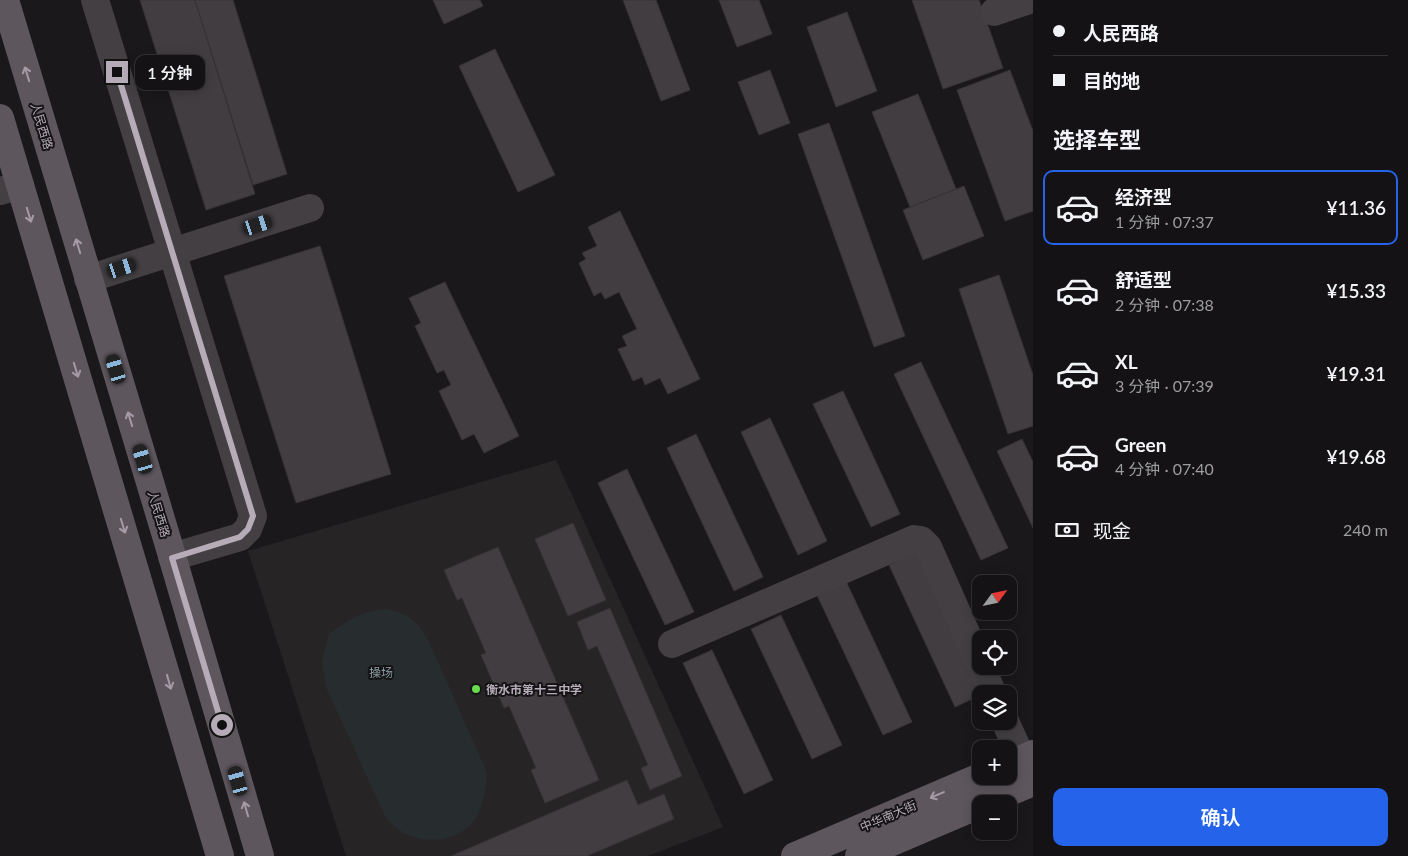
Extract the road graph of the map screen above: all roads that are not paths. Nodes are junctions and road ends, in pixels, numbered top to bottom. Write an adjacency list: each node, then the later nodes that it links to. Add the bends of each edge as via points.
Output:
1 (4, 0): 9 (main road, 人民西路, one-way to 1)
2 (95, 0): 8 (lane)
3 (1029, 0): 4 (lane)
4 (994, 12)
5 (0, 118): 6 (main road)
6 (10, 188): 16 (main road, one-way to 16)
7 (310, 208): 8 (lane)
8 (173, 252): 9 (lane); 10 (lane, via 253,516 248,529 240,537)
9 (88, 279): 10 (main road, 人民西路, one-way to 9)
10 (172, 558): 17 (main road, 人民西路, one-way to 10)
11 (672, 644): 12 (lane, via 914,539 921,540 928,547)
12 (989, 685)
13 (1009, 730): 14 (lane)
14 (1024, 765): 19 (main road, 中华南大街)
15 (972, 780): 18 (main road, 中华南大街, one-way to 18)
16 (220, 856)
17 (260, 856)
18 (795, 856)
19 (859, 856)

